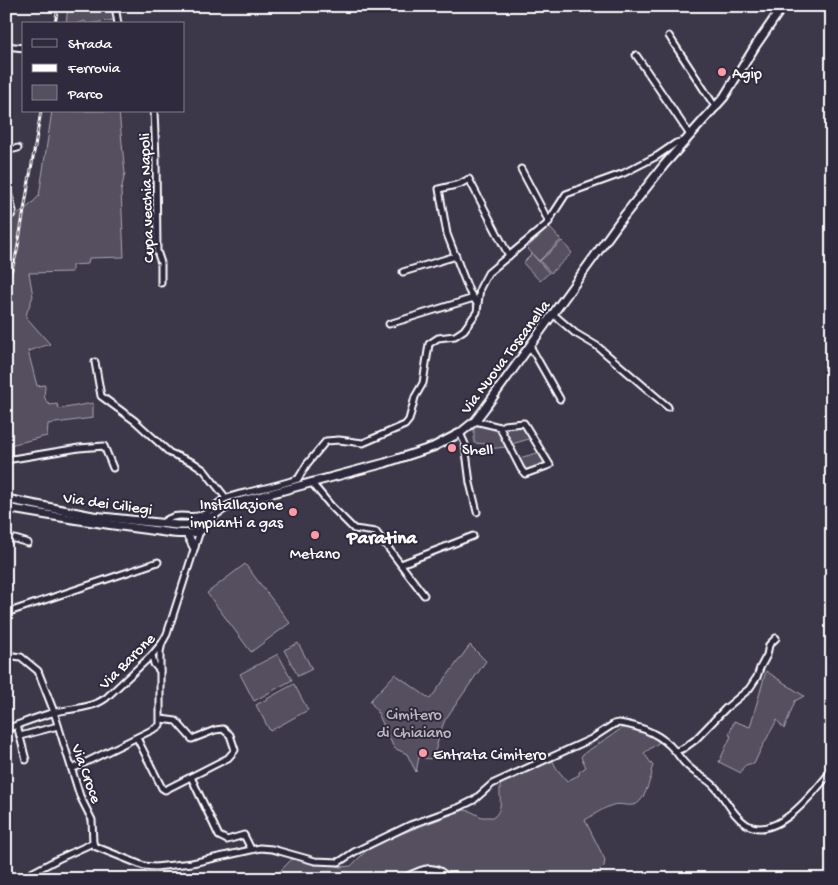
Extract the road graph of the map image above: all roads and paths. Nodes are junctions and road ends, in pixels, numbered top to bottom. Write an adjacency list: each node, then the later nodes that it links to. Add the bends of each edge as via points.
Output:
1 (115, 6): 3 (street)
2 (784, 6): 8 (main road, Via Nuova Toscanella)
3 (118, 22)
4 (669, 36): 8 (street)
5 (6, 46): 6 (street)
6 (22, 48)
7 (636, 55): 10 (street)
8 (716, 108): 10 (main road, Via Nuova Toscanella)
9 (154, 112): 20 (street, Cupa vecchia Napoli, via 157,251)
10 (688, 138): 16 (street, via 624,173 566,194); 23 (main road, Via Nuova Toscanella, via 620,221)
11 (18, 148): 12 (street)
12 (6, 151)
13 (521, 169): 16 (street)
14 (6, 185): 15 (street, via 13,211)
15 (11, 215)
16 (549, 222): 18 (street)
17 (456, 256): 18 (street, via 447,234 439,189 469,179); 19 (street); 21 (street)
18 (509, 256): 22 (street, via 488,273 480,288)
19 (403, 272)
20 (161, 283)
21 (474, 298): 22 (street); 24 (street)
22 (477, 304): 35 (street, via 476,312 464,330 429,344 423,383 404,425 363,443 326,441 298,479)
23 (553, 314): 25 (main road, Via Nuova Toscanella); 28 (street, via 597,346)
24 (389, 324)
25 (530, 346): 27 (street); 29 (main road, Via Nuova Toscanella)
26 (95, 362): 35 (street, via 101,396 170,453 204,470)
27 (560, 399)
28 (668, 407)
29 (474, 421): 30 (street); 31 (main road, Via Nuova Toscanella)
30 (500, 427): 30 (street, via 525,424 550,465 525,474)
31 (460, 433): 34 (main road, Via Nuova Toscanella, via 424,451); 38 (street, via 465,444)
32 (6, 460): 33 (street, via 104,446)
33 (114, 468)
34 (311, 482): 39 (main road, Via Nuova Toscanella, via 235,503); 51 (street, via 354,529 376,532)
35 (226, 498): 40 (street, via 208,512)
36 (6, 499): 42 (main road, Via dei Ciliegi, via 93,516)
37 (6, 508): 45 (main road, Via dei Ciliegi, via 92,523)
38 (477, 512)
39 (215, 514): 41 (main road, Via Nuova Toscanella); 44 (main road, Via Nuova Toscanella)
40 (183, 516): 42 (street, via 170,517); 43 (street)
41 (206, 519): 43 (main road, Via dei Ciliegi)
42 (162, 523): 43 (main road, Via dei Ciliegi)
43 (185, 525): 44 (main road, via 195,526)
44 (200, 531): 45 (main road, Via dei Ciliegi); 49 (street, Via Barone)
45 (187, 534): 49 (main road)
46 (472, 536): 51 (street)
47 (6, 538): 48 (street)
48 (28, 543)
49 (194, 547): 55 (street, Via Barone)
50 (158, 562): 53 (street)
51 (401, 564): 52 (street)
52 (424, 595)
53 (6, 613)
54 (776, 638): 67 (street, via 769,645 757,677 748,689 695,740)
55 (162, 643): 57 (street, Via Barone); 59 (street)
56 (6, 655): 60 (street, Via Croce, via 21,657 38,671)
57 (152, 656): 58 (street, Via Barone); 59 (street, via 155,656)
58 (144, 662): 59 (street); 60 (street, Via Barone, via 97,704)
59 (157, 664): 61 (street)
60 (54, 712): 62 (street, Via Barone); 63 (street, Via Croce)
61 (161, 718): 66 (street, via 158,728); 71 (street, via 176,721 192,739 222,728 232,738 235,748 231,756)
62 (16, 725): 64 (street, Via Barone); 65 (street)
63 (58, 726): 65 (street); 69 (street, Via Croce)
64 (6, 729)
65 (20, 736): 68 (street)
66 (137, 738): 69 (street); 71 (street, via 162,789)
67 (676, 751): 70 (street, via 681,760 715,786 731,809 752,827 772,826 792,814); 73 (street, via 655,733 614,724 591,739 492,784 474,800 410,825 339,862 314,861 272,849)
68 (26, 760)
69 (72, 769): 72 (street, Via Croce, via 81,799 92,820)
70 (832, 770)
71 (190, 777): 73 (street, via 220,836 226,840 244,835)
72 (93, 843): 73 (street, via 144,866 154,867 192,863); 74 (street)
73 (251, 849)
74 (20, 879)
75 (402, 879): 76 (street, via 433,868 442,871)
76 (449, 879)

